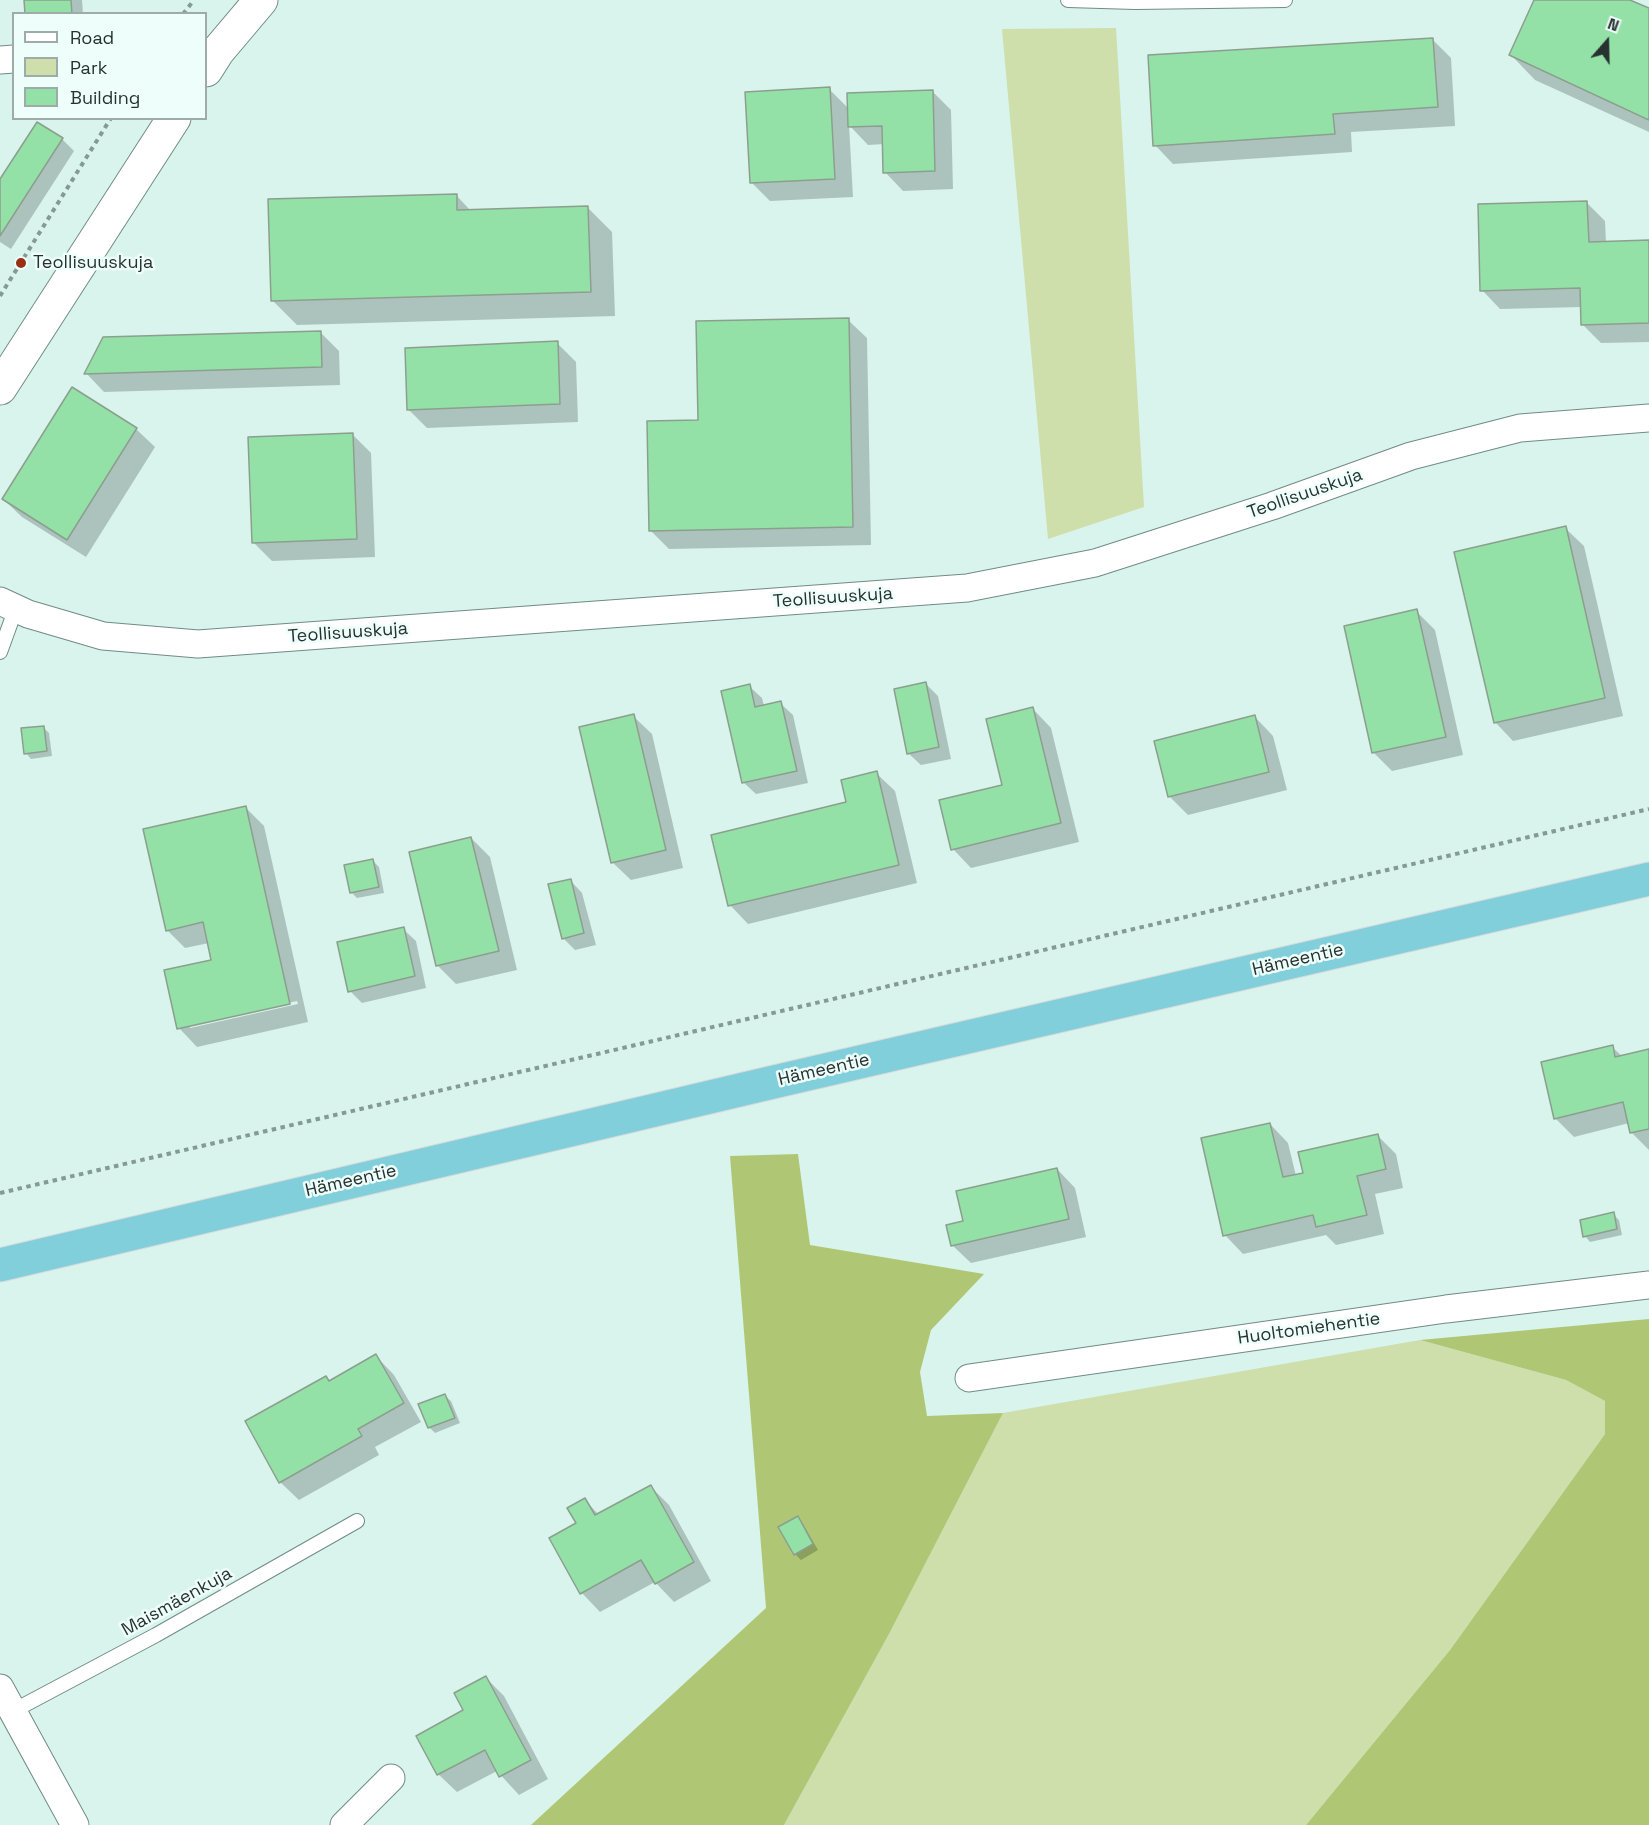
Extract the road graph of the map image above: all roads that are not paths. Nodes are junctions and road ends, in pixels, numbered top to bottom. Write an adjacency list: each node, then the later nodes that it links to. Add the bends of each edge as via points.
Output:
1 (261, 0): 4 (street)
2 (1068, 0): 3 (lane)
3 (1285, 0)
4 (210, 57)
5 (173, 120): 6 (street)
6 (0, 388)
7 (1649, 418): 8 (street, Teollisuuskuja, via 1520,428 1411,456 1095,563 967,588 198,644 103,636)
8 (8, 605): 9 (lane)
9 (0, 652)
10 (1649, 879): 11 (highway, Hämeentie)
11 (0, 1265)
12 (1649, 1286): 13 (street, Huoltomiehentie, via 1446,1309)
13 (969, 1378)
14 (357, 1521): 15 (lane, Maismäenkuja, via 156,1635)
15 (6, 1700): 17 (street)
16 (391, 1778): 18 (street)
17 (75, 1825)
18 (344, 1825)

